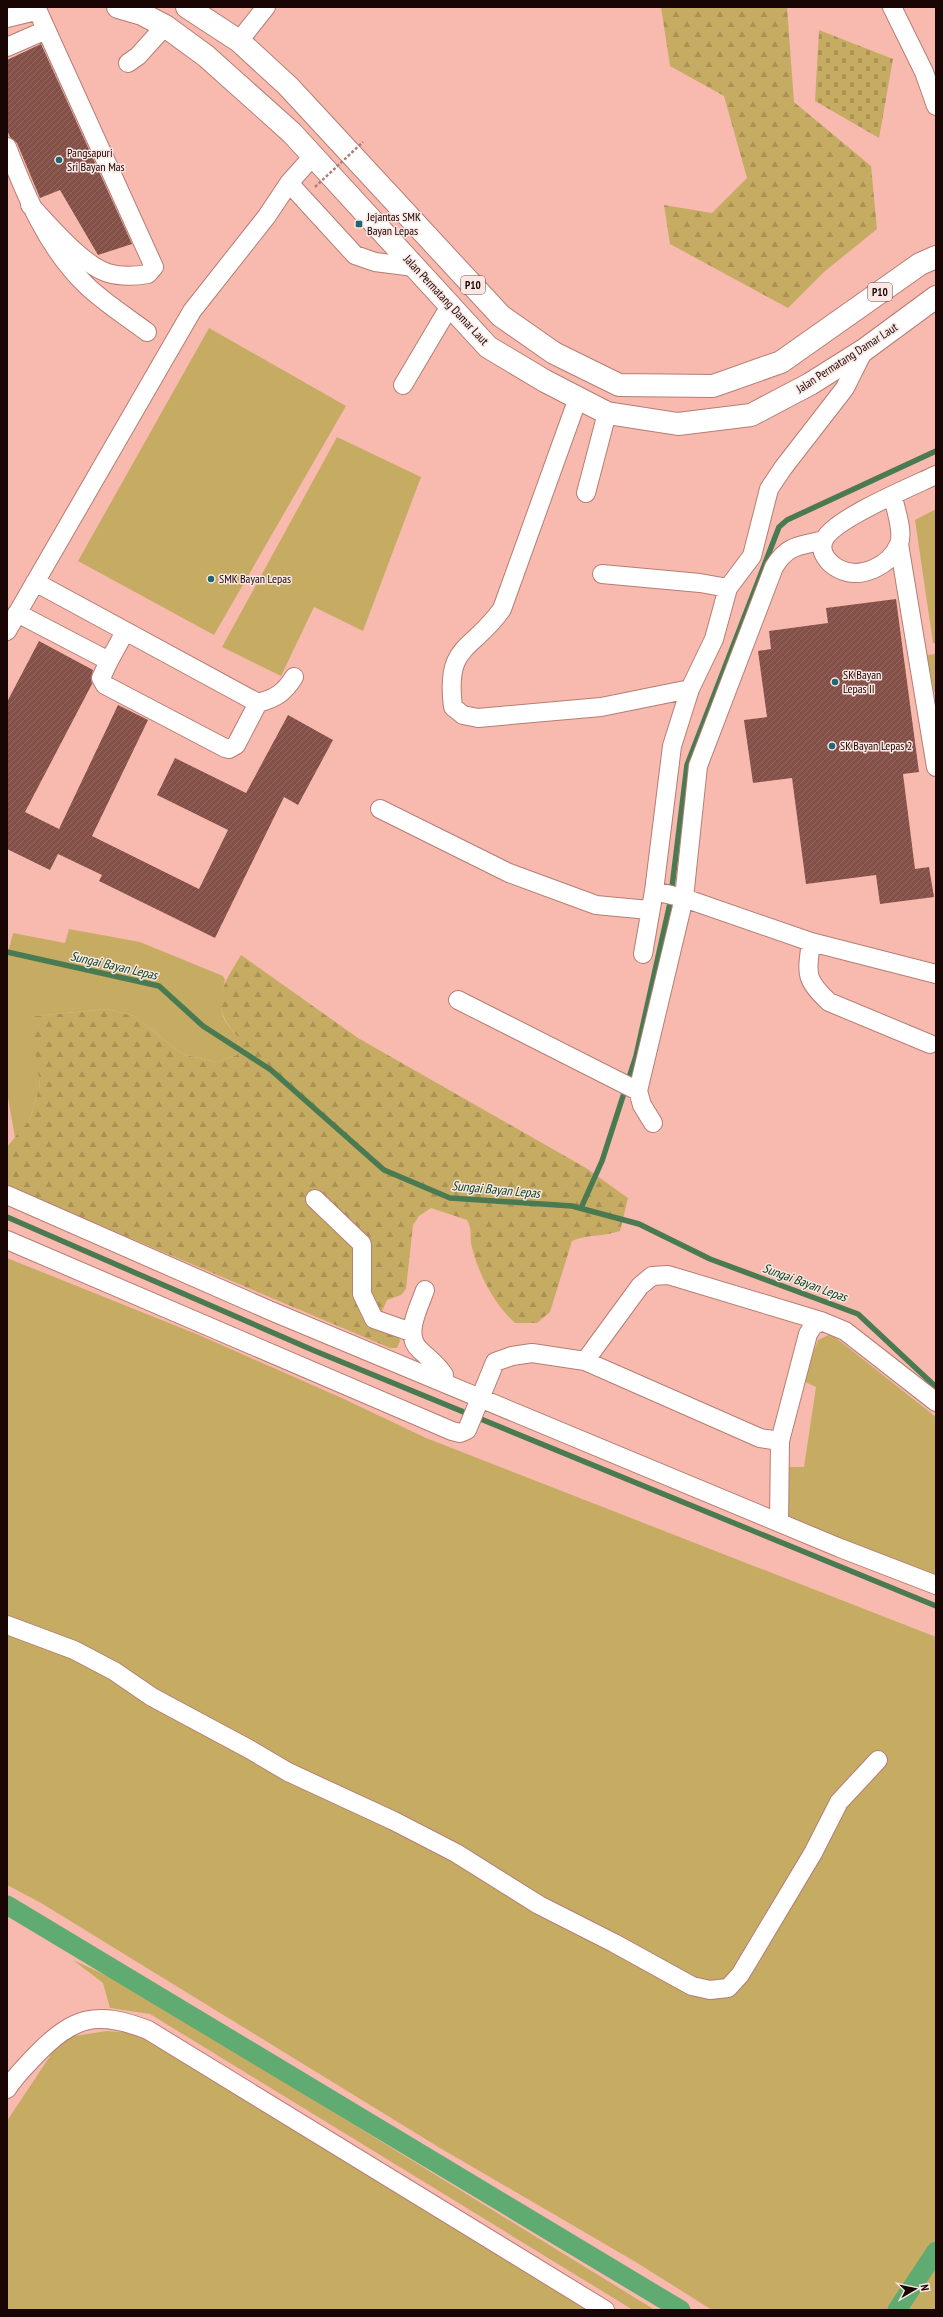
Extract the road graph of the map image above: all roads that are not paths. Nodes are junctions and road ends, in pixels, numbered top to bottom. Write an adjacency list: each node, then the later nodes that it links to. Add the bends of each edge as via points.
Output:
1 (118, 7): 7 (highway, Jalan Permatang Damar Laut / P10, via 142,14)
2 (266, 7): 9 (street)
3 (892, 7): 12 (street, via 924,72)
4 (36, 9): 6 (street); 8 (street)
5 (196, 9): 9 (highway, P10)
6 (7, 18)
7 (165, 26): 11 (street, via 138,56); 14 (highway, Jalan Permatang Damar Laut / P10, via 206,56 292,133)
8 (46, 30): 10 (street); 16 (street, via 154,267 148,274 134,276 108,273 81,256)
9 (239, 42): 17 (highway, P10, via 288,86 501,316 554,353 619,385 714,386 781,362 920,264)
10 (7, 47)
11 (128, 63)
12 (936, 106)
13 (7, 147): 16 (street)
14 (313, 156): 15 (street); 18 (highway, Jalan Permatang Damar Laut / P10)
15 (289, 183): 18 (street, via 355,256 375,262); 33 (street, via 267,216 192,311)
16 (30, 205): 21 (street, via 64,260 87,286)
17 (936, 257)
18 (414, 267): 20 (highway, Jalan Permatang Damar Laut / P10)
19 (936, 297): 22 (highway, Jalan Permatang Damar Laut / P10)
20 (451, 304): 23 (street); 24 (highway, Jalan Permatang Damar Laut / P10, via 488,347)
21 (147, 332)
22 (864, 350): 25 (highway, Jalan Permatang Damar Laut / P10, via 810,384 751,415 678,424); 31 (street, via 845,388 782,468 769,489)
23 (403, 385)
24 (578, 398): 25 (highway, Jalan Permatang Damar Laut / P10); 40 (street, via 502,609 495,620 466,646 454,664 451,689 453,707 464,716 478,718 601,707)
25 (607, 413): 27 (street)
26 (936, 475): 28 (street)
27 (586, 493)
28 (893, 496): 29 (street, via 847,519); 30 (street, via 900,535)
29 (824, 540): 30 (street, via 823,551 826,560 846,573 859,573 878,568); 31 (street, via 788,549)
30 (899, 544): 42 (street)
31 (763, 561): 34 (street); 45 (street, via 698,766)
32 (602, 574): 34 (street)
33 (35, 582): 35 (street); 37 (street)
34 (728, 588): 40 (street, via 714,639)
35 (17, 613): 36 (street); 38 (street)
36 (7, 631)
37 (125, 632): 38 (street); 41 (street)
38 (108, 661): 41 (street, via 101,678 105,685 225,748 229,749 236,745)
39 (294, 677): 41 (street, via 286,690 276,698)
40 (690, 689): 44 (street, via 672,746)
41 (258, 704)
42 (936, 767)
43 (380, 809): 46 (street, via 509,872 596,905)
44 (657, 891): 45 (street); 46 (street)
45 (681, 897): 47 (street); 52 (street)
46 (649, 910): 48 (street)
47 (811, 942): 49 (street); 51 (street, via 807,970 818,991 829,1002)
48 (643, 954)
49 (936, 974)
50 (458, 1000): 52 (street)
51 (930, 1044)
52 (628, 1086): 53 (street)
53 (653, 1123)
54 (7, 1195): 61 (street, via 272,1312)
55 (315, 1199): 59 (street, via 362,1244 362,1294 374,1319)
56 (7, 1240): 62 (street, via 452,1431 460,1433 467,1430)
57 (425, 1290): 59 (street)
58 (821, 1321): 60 (street, via 668,1275 652,1276 640,1286); 63 (street, via 845,1331); 64 (street, via 813,1326 808,1334)
59 (411, 1332): 61 (street, via 414,1345 444,1375)
60 (585, 1361): 62 (street, via 532,1353 496,1362); 64 (street, via 760,1438)
61 (442, 1381): 62 (street)
62 (480, 1401): 65 (street)
63 (936, 1402)
64 (780, 1441): 65 (street)
65 (778, 1522): 66 (street)
66 (936, 1585)
67 (7, 1625): 68 (street, via 74,1650 114,1671 152,1697 288,1772 456,1853 539,1906 692,1986 710,1990 728,1988 740,1975 813,1853 839,1802)
68 (878, 1760)
69 (9, 2082): 70 (street, via 68,2027 92,2019 121,2020 148,2030)
70 (605, 2310)

